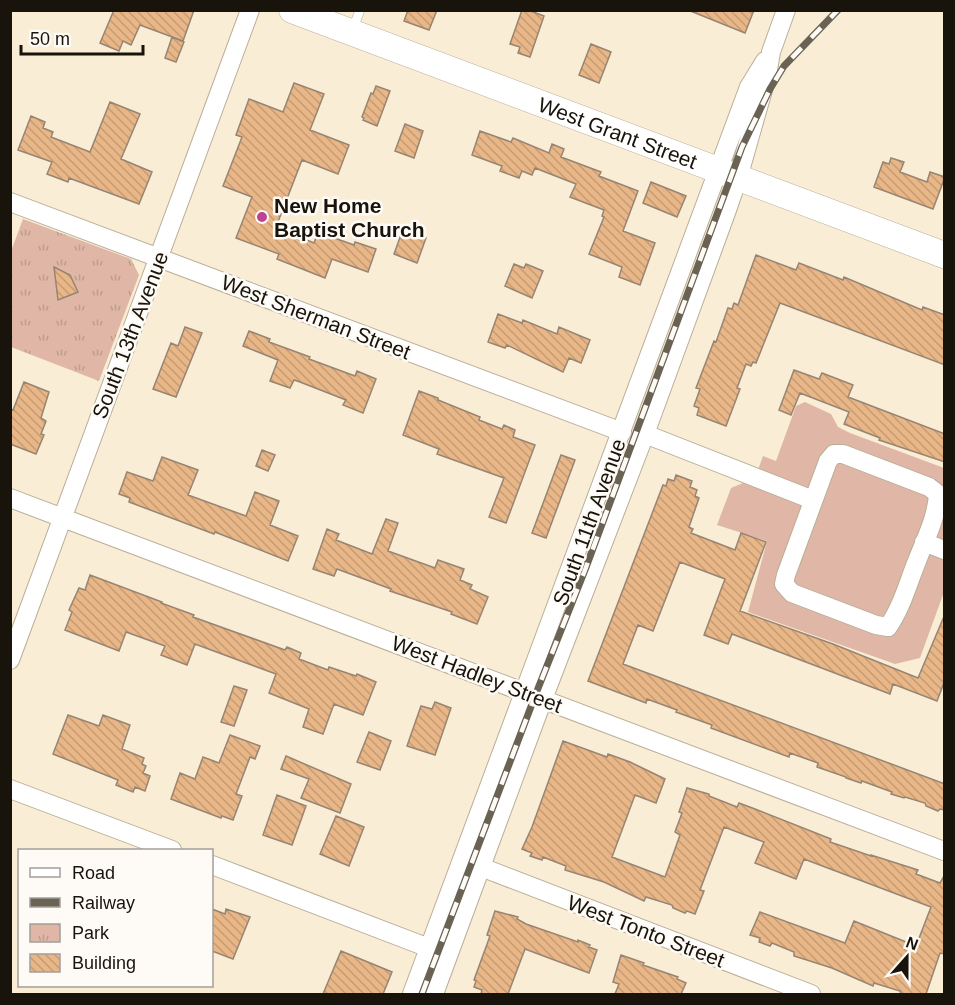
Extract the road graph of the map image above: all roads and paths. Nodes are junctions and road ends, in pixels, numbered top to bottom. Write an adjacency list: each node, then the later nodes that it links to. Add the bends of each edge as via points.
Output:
1 (250, 10): 8 (street, South 13th Avenue)
2 (292, 10): 4 (main road, West Grant Street)
3 (786, 10): 5 (street, South 11th Avenue, via 767,76)
4 (356, 22): 5 (main road, West Grant Street)
5 (728, 175): 7 (main road, West Grant Street); 9 (street, South 11th Avenue); 10 (street, South 11th Avenue)
6 (10, 202): 8 (street, West Sherman Street)
7 (945, 255)
8 (159, 258): 9 (street, West Sherman Street); 13 (street, South 13th Avenue)
9 (622, 432): 17 (street, South 11th Avenue)
10 (645, 434): 12 (street); 18 (street, South 11th Avenue)
11 (10, 498): 13 (street, West Hadley Street)
12 (813, 500): 14 (street, via 828,461 834,454 843,454 938,494); 14 (street, via 784,585 792,593 876,625 888,627 896,615)
13 (62, 517): 16 (street, South 13th Avenue); 17 (street, West Hadley Street)
14 (924, 542): 15 (street)
15 (945, 550)
16 (10, 660)
17 (525, 692): 18 (street, West Hadley Street); 24 (street, South 11th Avenue)
18 (543, 699): 21 (street, West Hadley Street); 23 (street, South 11th Avenue)
19 (10, 789): 20 (street)
20 (169, 849)
21 (945, 851)
22 (213, 865): 24 (street)
23 (481, 867): 26 (street, South 11th Avenue); 27 (street, West Tonto Street)
24 (429, 948): 25 (street, South 11th Avenue)
25 (412, 994)
26 (434, 994)
27 (811, 994)

